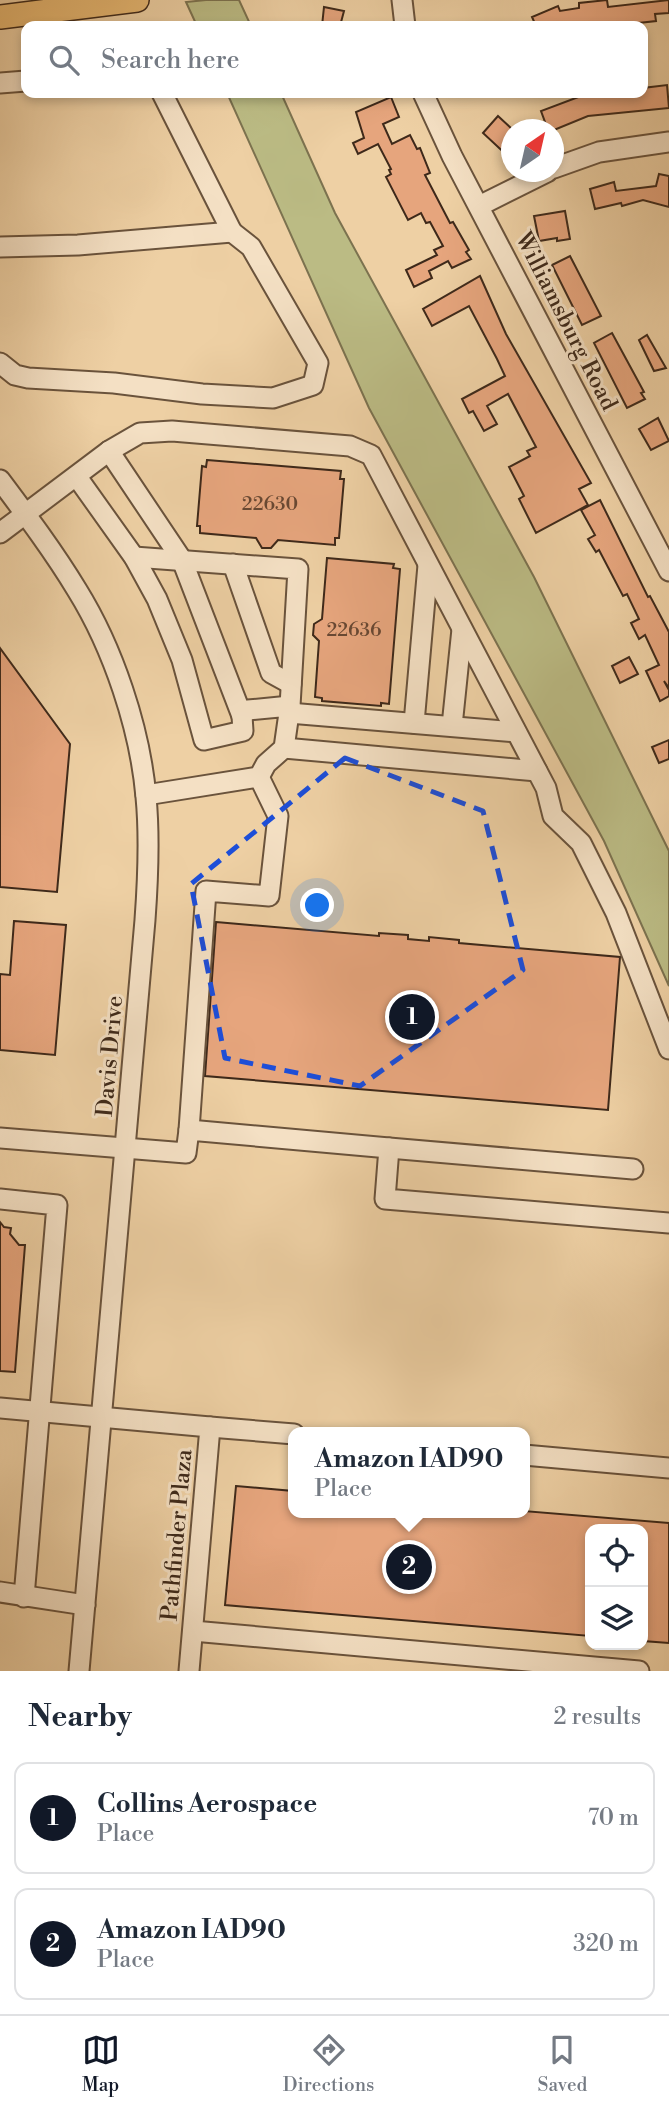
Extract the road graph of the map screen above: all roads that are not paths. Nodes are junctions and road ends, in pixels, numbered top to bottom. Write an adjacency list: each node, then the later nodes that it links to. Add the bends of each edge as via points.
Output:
1 (138, 0): 3 (main road)
2 (402, 0): 4 (street)
3 (0, 17)
4 (404, 21)
5 (21, 81): 6 (street)
6 (0, 83)
7 (165, 98): 13 (street)
8 (425, 98): 12 (street, Williamsburg Road)
9 (669, 142): 10 (street, via 599,152)
10 (564, 164)
11 (527, 182): 12 (street)
12 (479, 206): 25 (street, Williamsburg Road)
13 (233, 232): 14 (street); 15 (street, via 251,247 318,363 313,385 273,398 202,394 28,378)
14 (0, 247)
15 (0, 363)
16 (109, 451): 17 (street); 22 (street); 24 (street, via 140,433 172,431 350,446 371,455)
17 (77, 477): 19 (street); 21 (street)
18 (0, 480): 19 (street, Davis Drive)
19 (25, 514): 20 (street); 36 (street, Davis Drive, via 78,592 110,655 131,719)
20 (0, 533)
21 (134, 557): 22 (street); 29 (street, via 181,660 204,740 243,731)
22 (182, 560): 23 (street); 29 (street)
23 (233, 564): 27 (street, via 271,673); 27 (street, via 298,569)
24 (428, 564): 26 (street); 30 (street)
25 (669, 571)
26 (463, 629): 31 (street); 32 (street)
27 (291, 684): 28 (street)
28 (289, 710): 29 (street, via 248,710); 30 (street); 33 (street)
29 (242, 716)
30 (414, 723): 31 (street)
31 (452, 726): 32 (street)
32 (516, 732): 34 (street)
33 (284, 748): 34 (street); 35 (street)
34 (537, 771): 37 (street, via 553,816 582,843 616,913)
35 (259, 777): 36 (street); 38 (street, via 278,816 270,897 206,891)
36 (146, 795): 41 (street, Davis Drive, via 149,873)
37 (669, 1049)
38 (188, 1130): 40 (street); 41 (street, via 186,1153)
39 (0, 1138): 41 (street)
40 (390, 1148): 42 (street); 44 (street, via 384,1199)
41 (125, 1149): 47 (street, Davis Drive)
42 (633, 1168)
43 (0, 1199): 46 (street, via 57,1205)
44 (669, 1223)
45 (0, 1408): 46 (street, Pathfinder Plaza)
46 (40, 1411): 47 (street, Pathfinder Plaza); 53 (street)
47 (102, 1415): 48 (street, Pathfinder Plaza); 54 (street, Davis Drive)
48 (210, 1427): 49 (street); 55 (street, Pathfinder Plaza)
49 (288, 1434)
50 (530, 1456): 51 (street)
51 (669, 1468)
52 (0, 1592): 53 (street)
53 (24, 1597): 54 (street)
54 (85, 1605): 56 (street, Davis Drive)
55 (193, 1631): 57 (street, Pathfinder Plaza); 58 (street)
56 (79, 1671)
57 (189, 1671)
58 (639, 1671)

